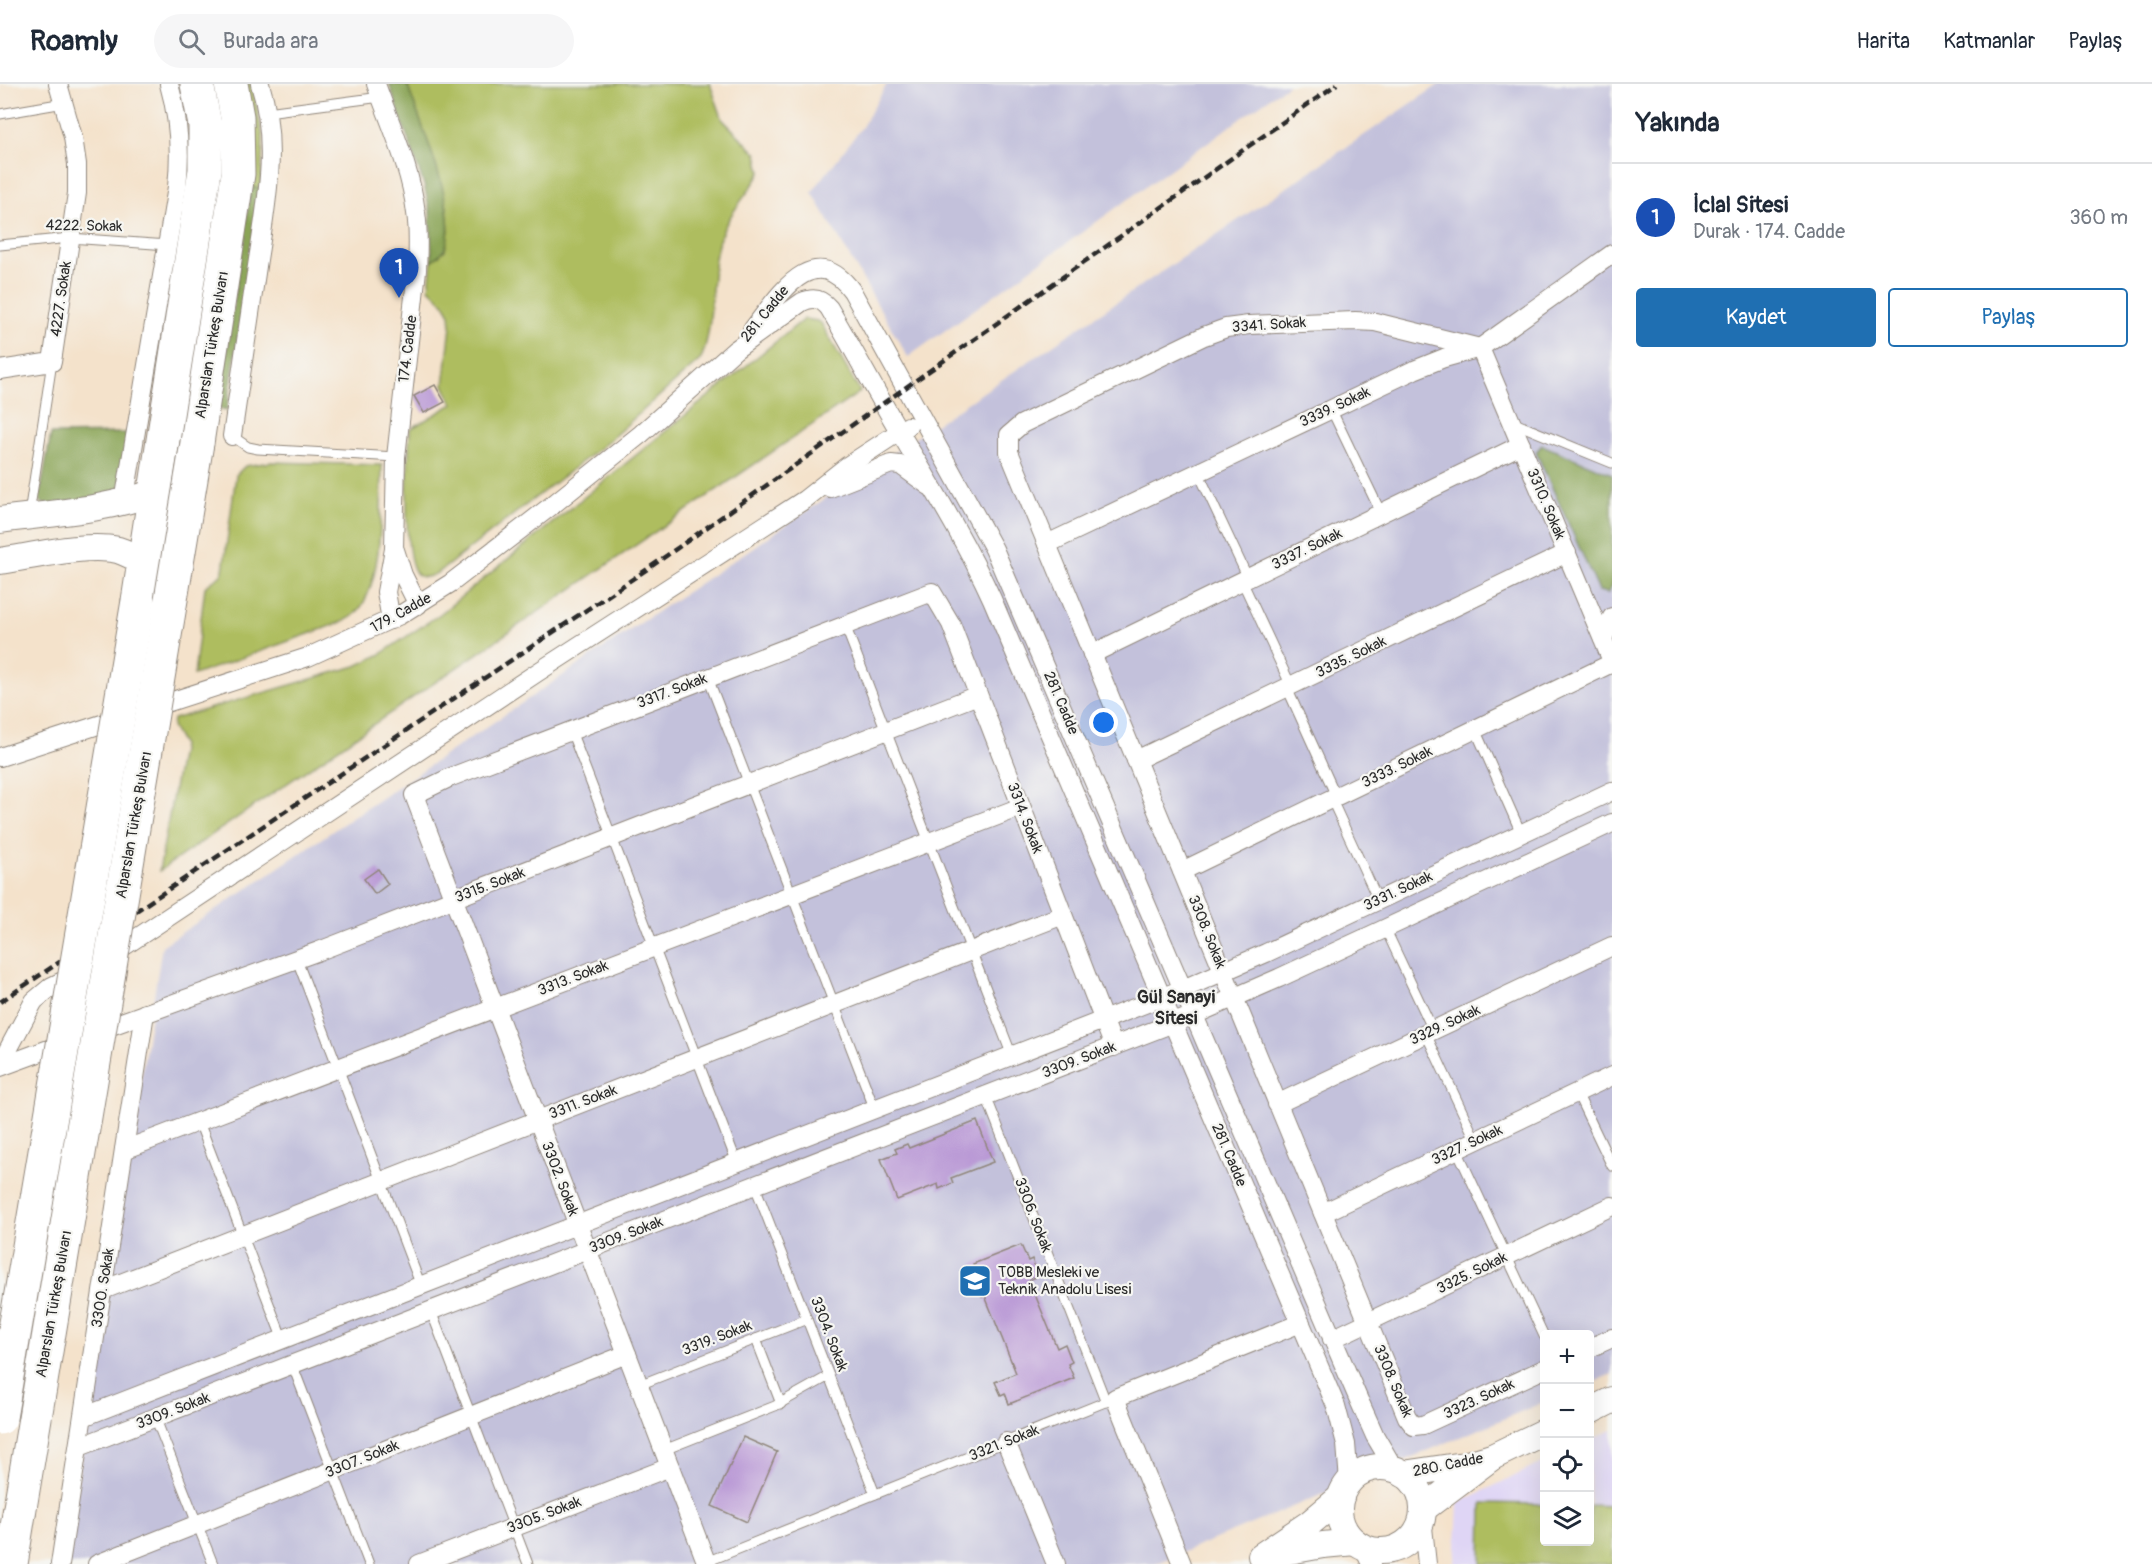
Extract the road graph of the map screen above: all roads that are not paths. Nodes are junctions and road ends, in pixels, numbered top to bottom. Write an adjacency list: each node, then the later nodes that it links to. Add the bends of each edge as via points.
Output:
1 (58, 84): 7 (street, 4227. Sokak)
2 (169, 84): 12 (street, via 180,134 180,161)
3 (197, 84): 28 (highway, via 205,124 205,170)
4 (231, 84): 153 (highway, Alparslan Türkeş Bulvarı, bridge, via 237,117 238,174)
5 (260, 84): 8 (street)
6 (378, 91): 8 (lane); 25 (street, 174. Cadde, via 412,192 418,239)
7 (64, 103): 9 (lane); 10 (street, 4227. Sokak, via 77,164)
8 (267, 112): 23 (street, via 271,156 268,189)
9 (0, 114)
10 (70, 237): 11 (lane, 4222. Sokak); 12 (lane, 4222. Sokak); 16 (street, 4227. Sokak)
11 (0, 245)
12 (168, 245): 31 (street)
13 (1612, 254): 14 (street, 3339. Sokak)
14 (1480, 348): 18 (street, 3339. Sokak, via 1414,370); 20 (street, 3310. Sokak); 22 (street, 3341. Sokak, via 1375,322 1226,328 1043,414)
15 (735, 350): 19 (street, 281. Cadde, via 794,279 808,271 828,272 842,279 852,291); 21 (street, 281. Cadde, via 802,302 821,300); 42 (street, 179. Cadde, via 600,468)
16 (52, 362): 17 (street); 33 (lane, 4227. Sokak)
17 (0, 370)
18 (1331, 409): 27 (street, 3339. Sokak); 32 (lane)
19 (922, 417): 21 (street); 77 (street, 281. Cadde, via 994,549)
20 (1512, 422): 24 (street, 3310. Sokak); 26 (lane)
21 (900, 431): 29 (street, 281. Cadde); 30 (street)
22 (1009, 435): 35 (street, 3308. Sokak, via 1009,452)
23 (232, 436): 25 (lane, via 258,449)
24 (1521, 445): 32 (street, 3337. Sokak); 37 (street, 3310. Sokak)
25 (396, 457): 36 (street, 174. Cadde)
26 (1612, 464)
27 (1198, 472): 35 (street, 3339. Sokak); 40 (lane)
28 (155, 492): 31 (street); 39 (highway)
29 (937, 492): 30 (street, via 900,465 891,464); 78 (street, 281. Cadde, via 992,599)
30 (804, 500): 90 (street, via 105,959 45,990 29,1007)
31 (124, 502): 33 (street)
32 (1381, 513): 40 (street, 3337. Sokak)
33 (29, 516): 34 (street)
34 (0, 520)
35 (1047, 544): 47 (street, 3308. Sokak)
36 (394, 549): 42 (street); 44 (street, via 386,592)
37 (1567, 553): 46 (street, 3310. Sokak); 50 (street, 3335. Sokak)
38 (0, 561): 39 (street, via 105,548)
39 (144, 563): 136 (highway, bridge)
40 (1245, 580): 47 (street, 3337. Sokak); 50 (lane)
41 (932, 592): 45 (street, 3317. Sokak); 51 (street, 3314. Sokak, via 951,624)
42 (418, 605): 44 (street, 179. Cadde)
43 (1612, 617): 46 (street)
44 (391, 620): 55 (street, 179. Cadde, via 298,661)
45 (845, 625): 49 (street, 3317. Sokak); 54 (lane)
46 (1603, 639): 48 (street, 3310. Sokak)
47 (1092, 654): 56 (street, 3308. Sokak)
48 (1612, 662): 52 (street, 3333. Sokak)
49 (708, 678): 53 (street, 3317. Sokak); 57 (lane)
50 (1289, 687): 56 (street, 3335. Sokak); 60 (lane)
51 (978, 695): 54 (street, 3315. Sokak); 61 (street, 3314. Sokak)
52 (1475, 729): 60 (street, 3333. Sokak); 63 (lane)
53 (571, 730): 59 (street, 3317. Sokak); 64 (lane)
54 (886, 731): 57 (street, 3315. Sokak); 65 (lane)
55 (0, 757)
56 (1136, 760): 66 (street, 3308. Sokak)
57 (749, 784): 64 (street, 3315. Sokak); 67 (lane)
58 (1612, 791): 63 (street, 3331. Sokak)
59 (414, 795): 68 (street, 3302. Sokak)
60 (1334, 797): 66 (street, 3333. Sokak); 69 (lane)
61 (1021, 807): 65 (street, 3313. Sokak); 70 (street, 3314. Sokak)
62 (1612, 823): 71 (street, 3331. Sokak)
63 (1521, 833): 69 (street, 3331. Sokak)
64 (612, 837): 68 (street, 3315. Sokak); 73 (lane)
65 (929, 842): 67 (street, 3313. Sokak); 74 (lane)
66 (1182, 871): 76 (street, 3308. Sokak)
67 (792, 894): 73 (street, 3313. Sokak); 80 (lane)
68 (454, 899): 75 (street, 3315. Sokak); 81 (street, 3302. Sokak)
69 (1378, 900): 76 (street, 3331. Sokak)
70 (1063, 915): 74 (street, 3311. Sokak); 84 (street, 3314. Sokak)
71 (1385, 928): 79 (street, 3331. Sokak); 86 (lane)
72 (1612, 946): 86 (street, 3329. Sokak)
73 (654, 947): 81 (street, 3313. Sokak); 89 (lane)
74 (972, 951): 80 (street, 3311. Sokak); 88 (lane)
75 (297, 960): 82 (street, 3315. Sokak); 91 (lane)
76 (1223, 972): 77 (street, 3331. Sokak); 79 (street, 3308. Sokak)
77 (1183, 989): 78 (street, 3309. Sokak); 83 (street, 281. Cadde)
78 (1162, 998): 84 (street, 3309. Sokak); 85 (street, 281. Cadde)
79 (1234, 998): 83 (street, 3331. Sokak); 95 (street, 3308. Sokak)
80 (834, 1005): 89 (street, 3311. Sokak); 96 (lane)
81 (495, 1008): 91 (street, 3313. Sokak); 97 (street, 3302. Sokak)
82 (145, 1012): 90 (street, 3315. Sokak); 100 (street, 3300. Sokak)
83 (1194, 1015): 85 (street, 3309. Sokak); 121 (street, 281. Cadde)
84 (1104, 1021): 87 (street, 3314. Sokak); 88 (street, 3309. Sokak)
85 (1173, 1024): 87 (street, 3309. Sokak); 116 (street, 281. Cadde)
86 (1429, 1032): 95 (street, 3329. Sokak); 99 (lane)
87 (1114, 1047): 94 (street, 3309. Sokak)
88 (1012, 1056): 96 (street, 3309. Sokak)
89 (697, 1058): 97 (street, 3311. Sokak); 102 (lane)
90 (0, 1066)
91 (338, 1068): 98 (street, 3313. Sokak); 104 (lane)
92 (1612, 1076): 93 (street, 3327. Sokak)
93 (1577, 1093): 99 (street, 3327. Sokak); 103 (lane)
94 (986, 1096): 105 (street, 3309. Sokak); 129 (lane, 3306. Sokak)
95 (1277, 1104): 107 (street, 3308. Sokak)
96 (875, 1110): 102 (street, 3309. Sokak)
97 (538, 1120): 104 (street, 3311. Sokak); 108 (street, 3302. Sokak)
98 (199, 1122): 100 (street, 3313. Sokak); 109 (lane)
99 (1476, 1141): 101 (street, 3327. Sokak)
100 (124, 1150): 113 (street, 3300. Sokak)
101 (1456, 1150): 107 (street, 3327. Sokak); 111 (lane)
102 (737, 1163): 108 (street, 3309. Sokak)
103 (1612, 1166)
104 (381, 1182): 109 (street, 3311. Sokak); 112 (lane)
105 (755, 1185): 110 (street, 3309. Sokak); 115 (lane, 3304. Sokak)
106 (1612, 1206): 111 (street, 3325. Sokak)
107 (1323, 1214): 117 (street, 3308. Sokak)
108 (578, 1225): 110 (street, 3302. Sokak); 112 (street, 3309. Sokak)
109 (243, 1235): 113 (street, 3311. Sokak); 122 (lane)
110 (587, 1250): 114 (street, 3309. Sokak); 124 (street, 3302. Sokak)
111 (1507, 1256): 117 (street, 3325. Sokak); 118 (lane)
112 (421, 1286): 122 (street, 3309. Sokak)
113 (103, 1290): 134 (street, 3300. Sokak)
114 (431, 1311): 125 (street, 3309. Sokak); 133 (lane)
115 (807, 1319): 120 (lane, 3319. Sokak); 127 (lane, 3304. Sokak)
116 (1301, 1323): 129 (street, 3321. Sokak); 145 (street, 281. Cadde, via 1342,1424)
117 (1368, 1323): 121 (street, 3325. Sokak); 137 (street, 3308. Sokak)
118 (1542, 1330)
119 (1612, 1338): 123 (street)
120 (756, 1339): 128 (lane, 3319. Sokak); 131 (lane)
121 (1332, 1339): 144 (street, 281. Cadde, via 1371,1426)
122 (283, 1340): 134 (street, 3309. Sokak)
123 (1594, 1346)
124 (627, 1354): 128 (street, 3302. Sokak); 133 (street, 3307. Sokak)
125 (292, 1364): 135 (street, 3309. Sokak); 143 (lane)
126 (1540, 1371): 137 (street, 3323. Sokak)
127 (829, 1376): 131 (lane); 146 (lane, 3304. Sokak)
128 (639, 1385): 142 (street, 3302. Sokak)
129 (1111, 1400): 139 (lane, 3321. Sokak); 161 (street, 3306. Sokak)
130 (1612, 1400): 132 (street)
131 (781, 1404): 142 (lane)
132 (1594, 1409)
133 (471, 1416): 143 (street, 3307. Sokak); 149 (lane)
134 (83, 1417): 140 (street, 3300. Sokak)
135 (155, 1417): 140 (street, 3309. Sokak); 148 (lane)
136 (0, 1418)
137 (1414, 1426)
138 (1540, 1434): 141 (street, 280. Cadde)
139 (1006, 1442): 146 (lane, 3321. Sokak); 160 (street)
140 (79, 1447): 154 (street, 3300. Sokak)
141 (1492, 1457): 144 (street, 280. Cadde, via 1464,1465); 147 (street, 280. Cadde)
142 (667, 1459): 149 (street, 3305. Sokak); 152 (street, 3302. Sokak)
143 (333, 1470): 148 (street, 3307. Sokak); 157 (lane)
144 (1399, 1472): 145 (street, via 1370,1469); 147 (street, via 1415,1485 1422,1501)
145 (1345, 1490): 150 (street, via 1341,1522); 151 (street, via 1310,1523)
146 (875, 1494): 152 (lane, 3321. Sokak)
147 (1422, 1514): 150 (street, via 1415,1533 1403,1545 1387,1551); 162 (street)
148 (197, 1524): 155 (street, 3307. Sokak); 156 (lane)
149 (514, 1527): 158 (street, 3305. Sokak); 159 (lane)
150 (1363, 1551): 151 (street, via 1323,1545)
151 (1251, 1560)
152 (706, 1563)
153 (11, 1564)
154 (60, 1564)
155 (97, 1564)
156 (213, 1564)
157 (369, 1564)
158 (419, 1564)
159 (528, 1564)
160 (1056, 1564)
161 (1182, 1564)
162 (1427, 1564)

